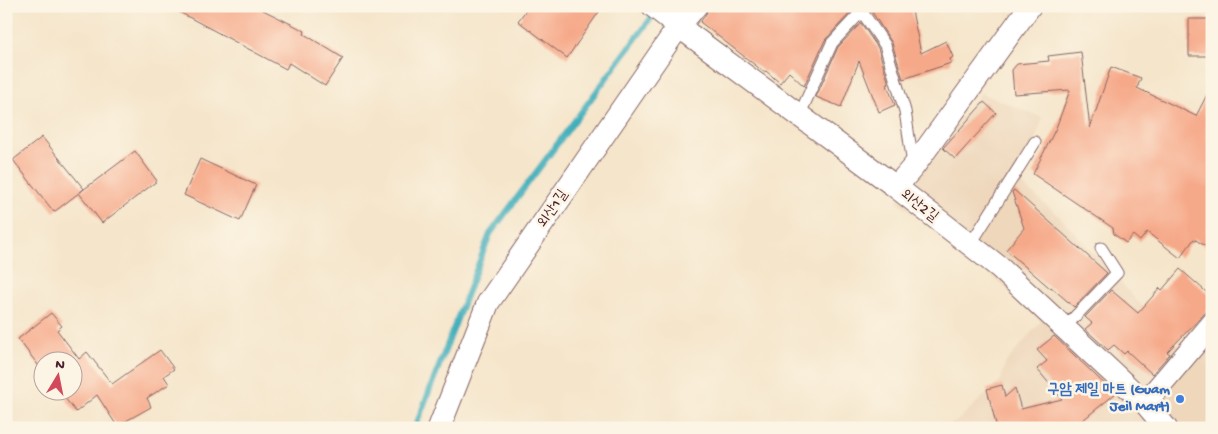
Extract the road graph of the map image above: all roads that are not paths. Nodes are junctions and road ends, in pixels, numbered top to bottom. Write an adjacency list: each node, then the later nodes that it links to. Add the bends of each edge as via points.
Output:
1 (696, 6): 4 (street, 외산1길)
2 (1030, 6): 7 (street)
3 (860, 8): 5 (lane, via 832,43); 7 (lane, via 885,45 905,110)
4 (667, 17): 5 (street, 외산2길); 14 (street, 외산1길, via 488,303)
5 (799, 116): 8 (street, 외산2길)
6 (1035, 142): 9 (lane)
7 (914, 166): 8 (street)
8 (896, 187): 9 (street, 외산2길)
9 (970, 245): 12 (street, 외산2길, via 999,267)
10 (1101, 248): 12 (lane, via 1117,273)
11 (1212, 324): 13 (street)
12 (1064, 328): 13 (street, 외산2길)
13 (1145, 403): 15 (street, 외산2길)
14 (439, 428)
15 (1166, 428)

